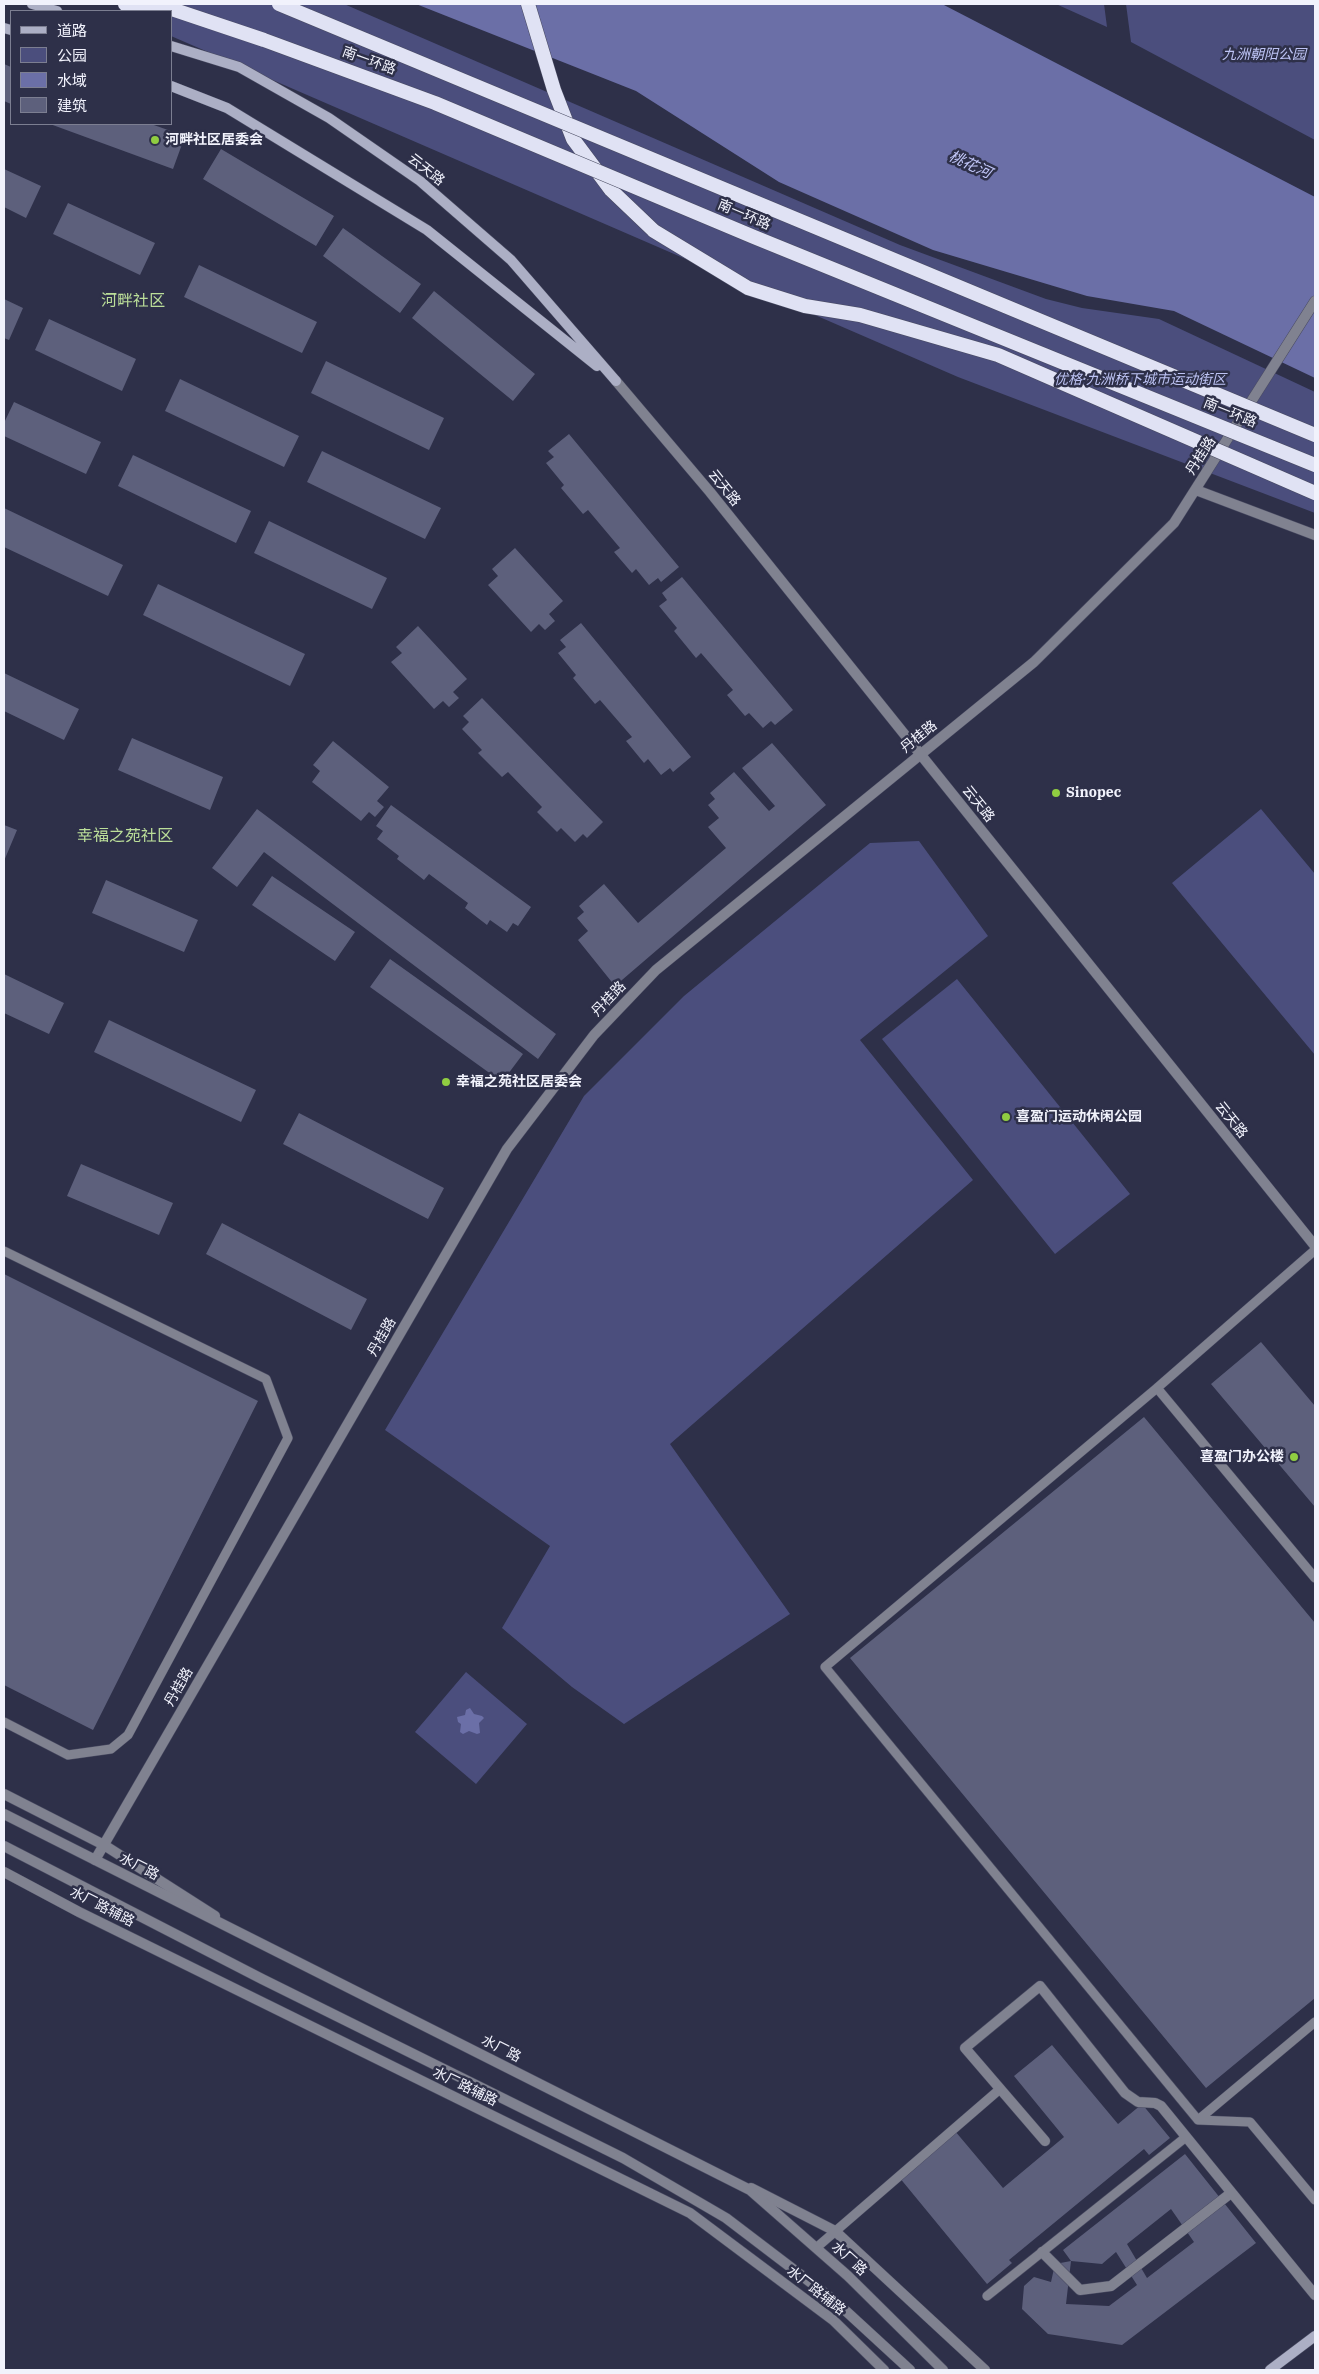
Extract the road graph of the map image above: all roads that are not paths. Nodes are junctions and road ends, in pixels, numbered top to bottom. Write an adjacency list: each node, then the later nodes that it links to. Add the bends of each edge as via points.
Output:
1 (32, 4): 6 (main road)
2 (125, 4): 7 (highway)
3 (157, 4): 9 (highway, 南一环路, bridge)
4 (280, 4): 14 (highway, 南一环路, bridge)
5 (528, 4): 17 (highway, bridge, via 572,139 611,190 654,231 748,288 805,306 860,315 998,355)
6 (53, 10)
7 (150, 10)
8 (172, 16): 9 (highway, bridge)
9 (264, 40): 15 (highway, 南一环路, bridge, via 435,103 754,238)
10 (172, 46): 13 (main road, 云天路, via 239,67 329,118 420,180 511,260)
11 (172, 86): 13 (main road, 云天路, via 227,108 427,230)
12 (1315, 301): 16 (street, 丹桂路)
13 (616, 381): 19 (street, 云天路, via 710,492)
14 (1315, 435)
15 (1315, 465)
16 (1196, 490): 18 (street); 19 (street, 丹桂路, via 1174,523 1034,662)
17 (1315, 493)
18 (1315, 535)
19 (920, 754): 20 (street, 云天路); 28 (street, 丹桂路, via 656,970 594,1035 507,1149)
20 (1315, 1246)
21 (1315, 1250): 23 (lane)
22 (4, 1251): 25 (lane, via 266,1379 288,1438 128,1735 111,1749 68,1755)
23 (1157, 1388): 24 (lane); 36 (lane, via 826,1667)
24 (1315, 1578)
25 (4, 1722)
26 (4, 1794): 28 (street)
27 (4, 1814): 30 (street, 水厂路)
28 (104, 1845): 30 (street, 丹桂路); 32 (street)
29 (4, 1846): 48 (street, via 262,1979 623,2158 675,2188 726,2218 834,2300)
30 (95, 1860): 32 (street, 水厂路)
31 (4, 1872): 47 (street, 水厂路辅路, via 690,2213 833,2320)
32 (247, 1937): 33 (street, 水厂路)
33 (355, 1991): 41 (street); 42 (street, 水厂路, via 750,2190)
34 (1315, 2022): 36 (lane)
35 (1000, 2089): 37 (street, via 965,2048 1040,1986 1125,2093 1138,2102 1161,2106); 38 (street); 41 (lane)
36 (1198, 2120): 40 (lane, via 1250,2122)
37 (1186, 2137): 39 (street); 43 (lane)
38 (1045, 2141)
39 (1232, 2192): 43 (street, via 1111,2286 1080,2290); 44 (street)
40 (1315, 2200)
41 (836, 2231): 42 (lane); 50 (street)
42 (816, 2248): 49 (street, 水厂路)
43 (1042, 2252): 45 (lane)
44 (1315, 2295)
45 (987, 2296)
46 (1315, 2336): 51 (main road)
47 (884, 2370)
48 (910, 2370)
49 (943, 2370)
50 (985, 2370)
51 (1270, 2370)

